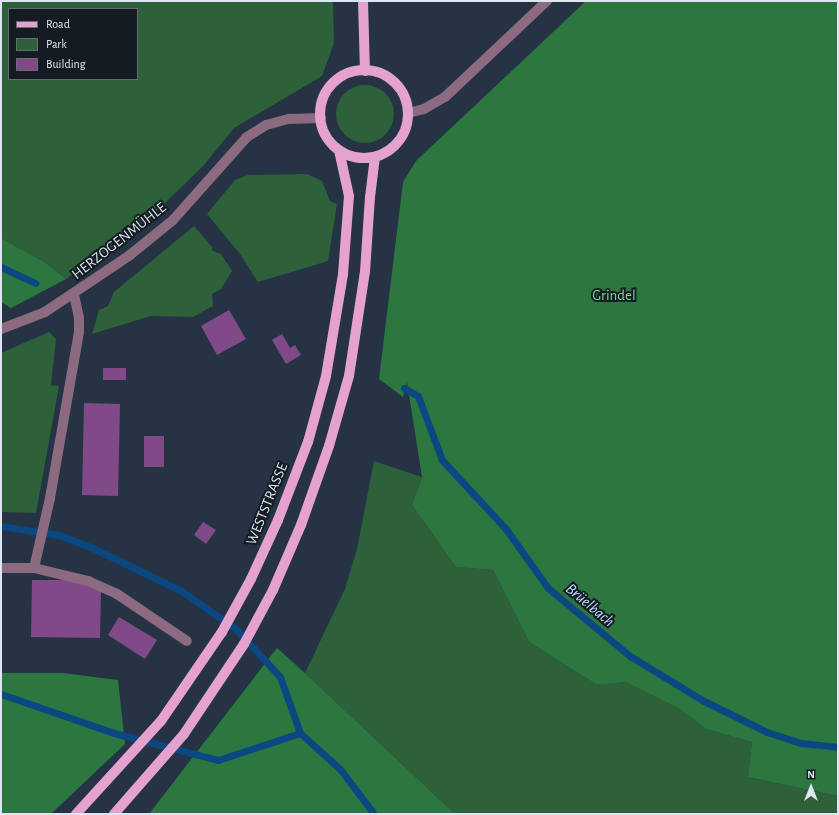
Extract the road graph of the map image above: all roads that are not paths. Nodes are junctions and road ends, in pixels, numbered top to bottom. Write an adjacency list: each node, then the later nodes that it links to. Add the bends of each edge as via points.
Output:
1 (364, 1): 3 (main road)
2 (547, 1): 4 (street, via 445,97 424,109)
3 (366, 71): 4 (main road, via 379,73 401,90); 5 (main road, via 351,73 338,79 328,90)
4 (408, 113): 7 (main road, via 405,132 398,143 388,152)
5 (320, 118): 6 (main road, WESTSTRASSE, via 330,142); 8 (street, HERZOGENMÜHLE, via 289,119 266,125 247,137 173,220 130,255)
6 (339, 150): 7 (main road, via 363,158); 13 (main road, WESTSTRASSE, via 349,196 343,274 326,376 308,442 278,520 251,579 222,632 161,721)
7 (376, 157): 14 (main road, via 370,197 365,272 348,376 329,446 273,590 244,644 184,734)
8 (74, 294): 9 (street, HERZOGENMÜHLE, via 45,312); 10 (street, via 79,318 78,332)
9 (1, 330)
10 (35, 565): 11 (street); 12 (street, via 88,581 117,594)
11 (1, 568)
12 (187, 642)
13 (76, 814)
14 (114, 814)

